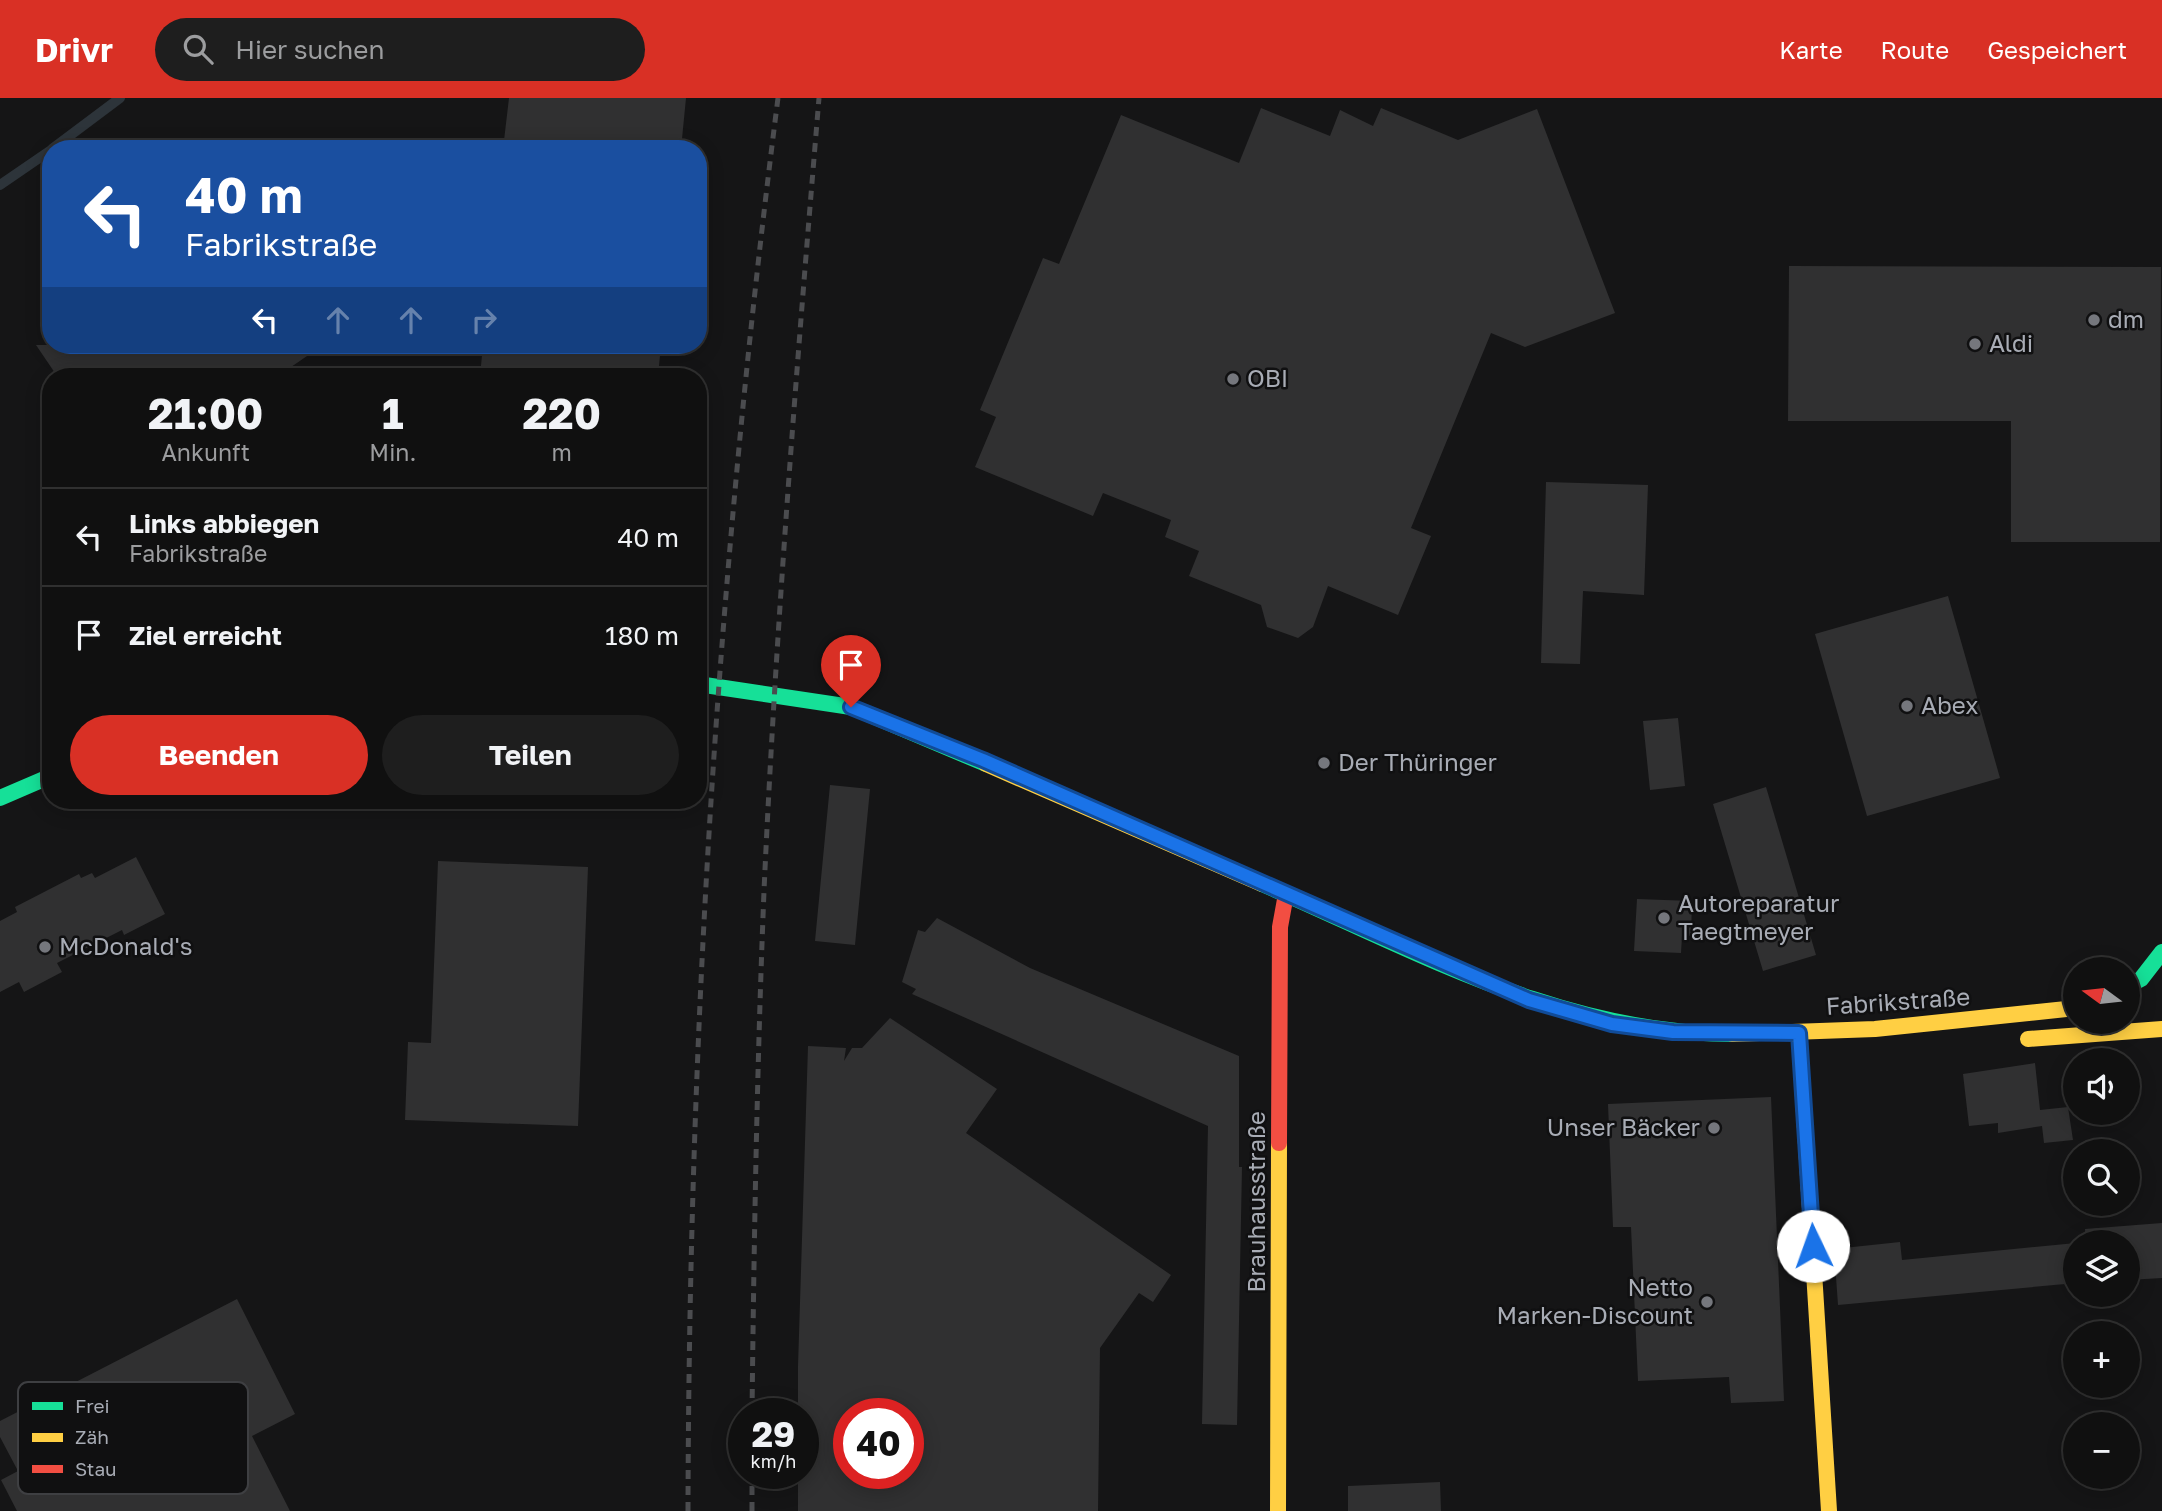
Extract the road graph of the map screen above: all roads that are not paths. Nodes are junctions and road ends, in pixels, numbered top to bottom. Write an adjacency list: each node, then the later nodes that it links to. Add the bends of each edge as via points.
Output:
1 (707, 685): 4 (street, Fabrikstraße, via 851,707)
2 (42, 780): 3 (street)
3 (0, 798)
4 (1286, 894): 10 (street, Fabrikstraße, via 1529,1000 1572,1014 1673,1032); 13 (street, Brauhausstraße, via 1280,927)
5 (2162, 952): 6 (street)
6 (2140, 980)
7 (2063, 1009): 9 (street, Fabrikstraße)
8 (2162, 1029): 11 (street)
9 (1831, 1030): 10 (street, Fabrikstraße); 12 (street)
10 (1799, 1033): 14 (street)
11 (2011, 1040)
12 (1906, 1042)
13 (1278, 1511)
14 (1829, 1511)

